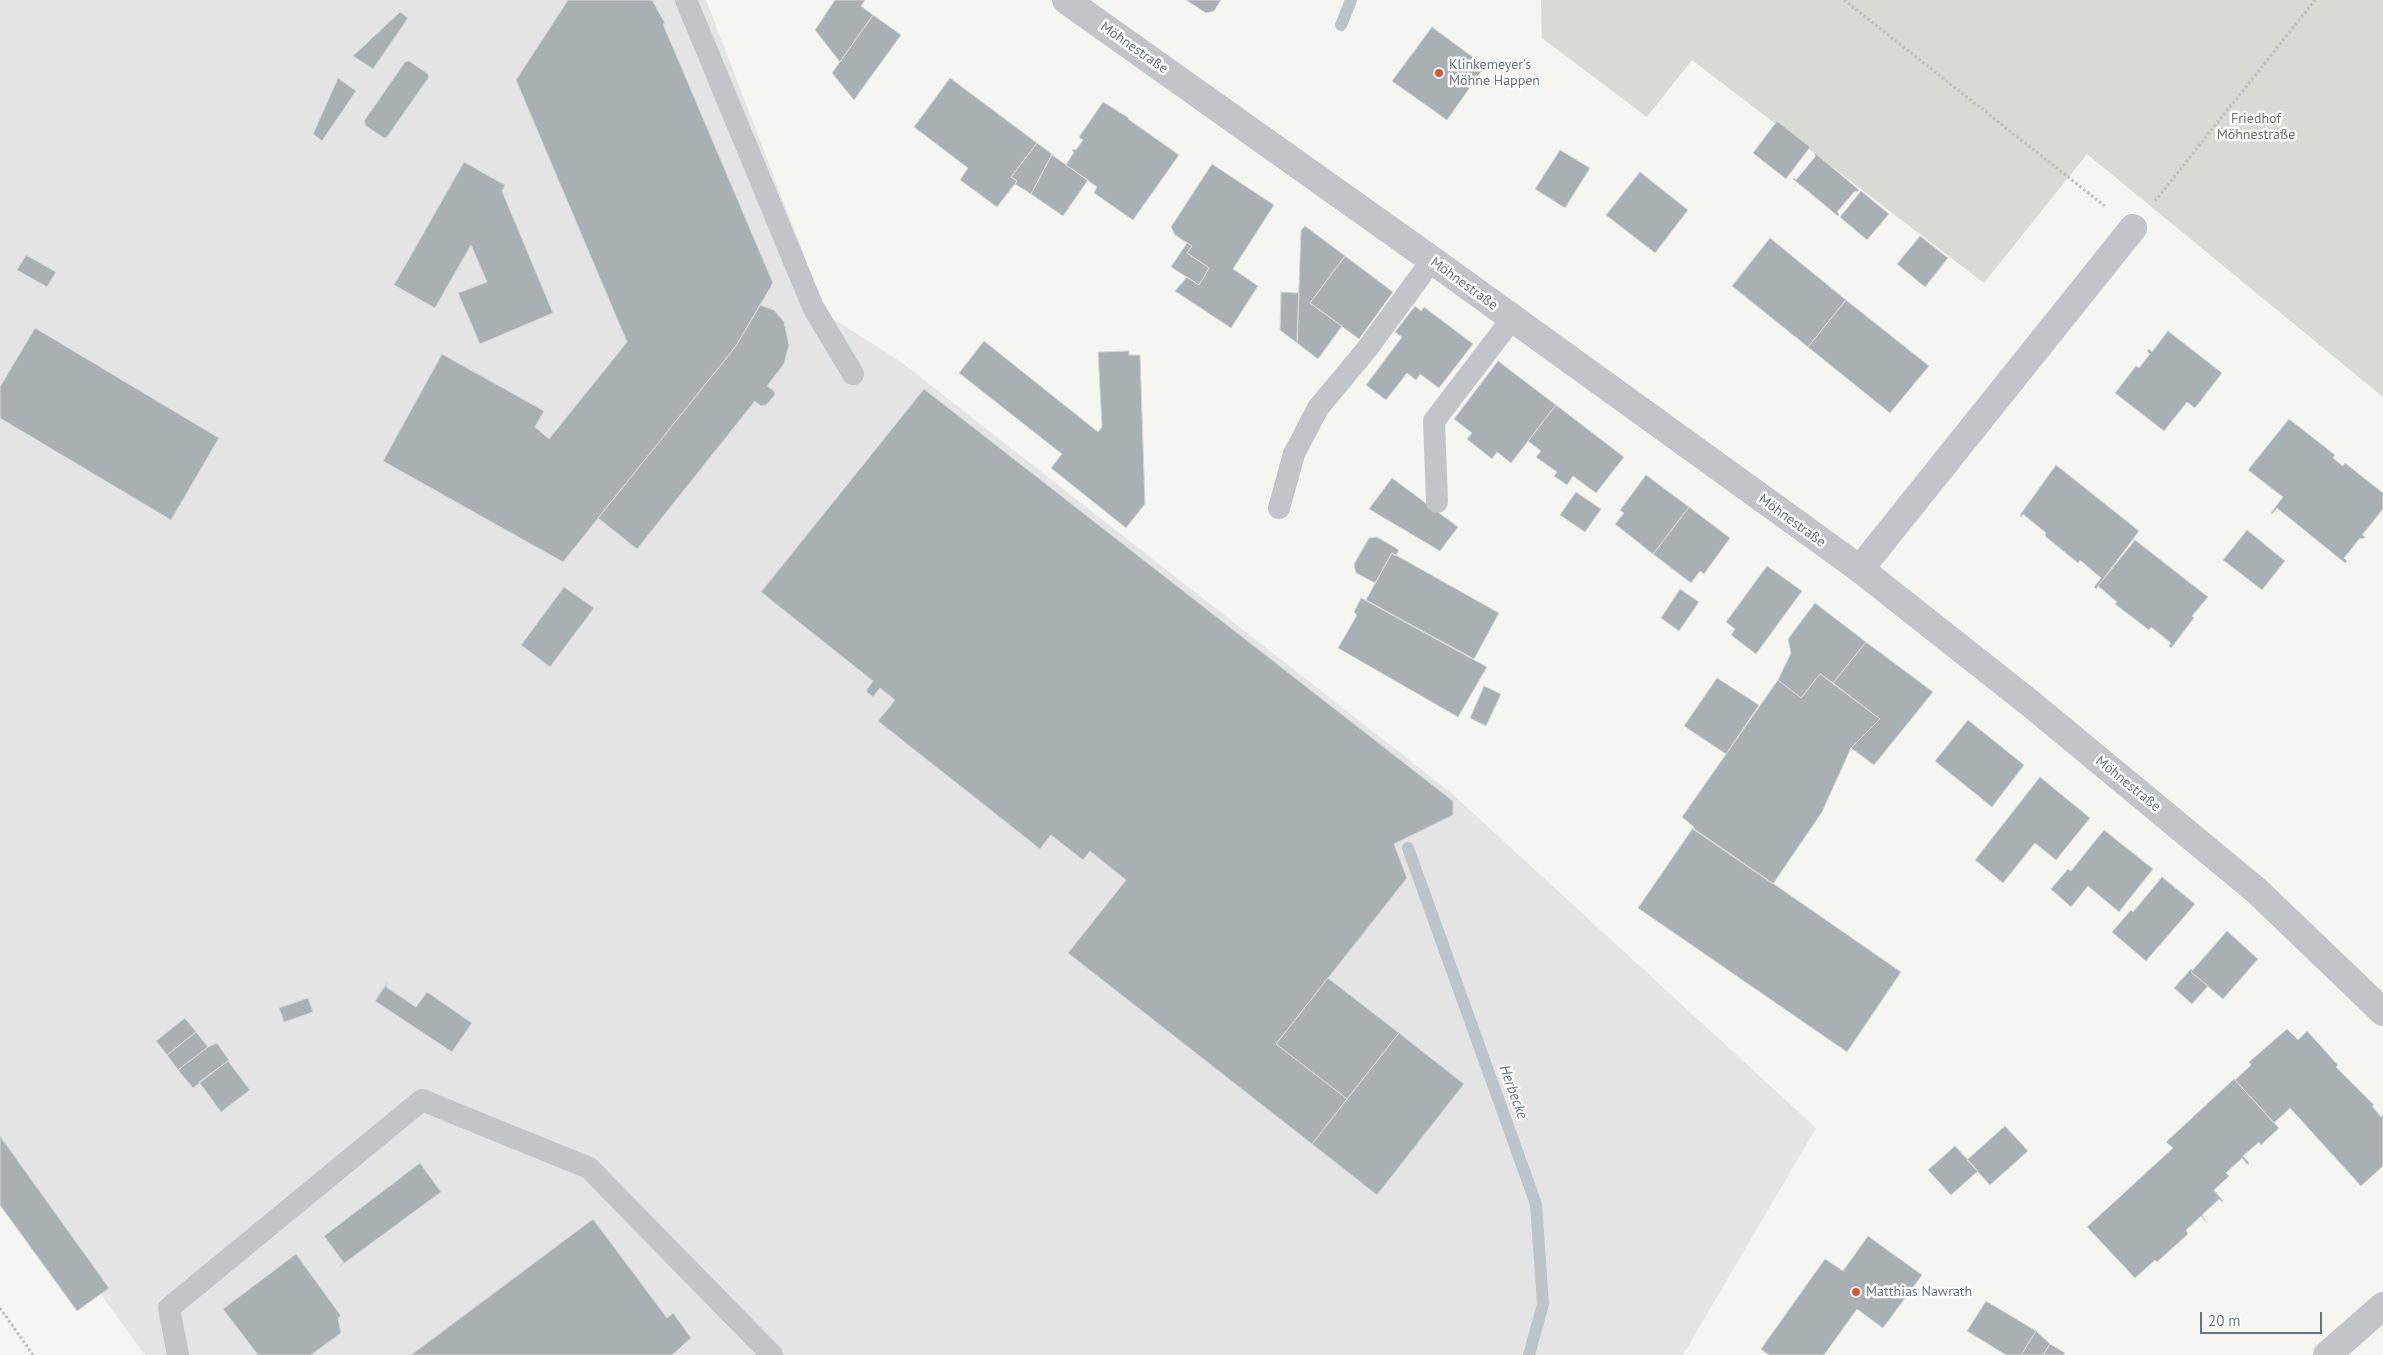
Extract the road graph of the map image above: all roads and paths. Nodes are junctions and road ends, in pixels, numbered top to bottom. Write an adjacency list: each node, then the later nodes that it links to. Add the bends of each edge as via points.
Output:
1 (686, 0): 8 (lane, via 813,307)
2 (1066, 0): 6 (street, Möhnestraße)
3 (1844, 0): 5 (path)
4 (2315, 0): 5 (path)
5 (2133, 228): 11 (street)
6 (1432, 260): 7 (street, Möhnestraße); 10 (lane, via 1367,349 1318,408 1294,454)
7 (1512, 319): 9 (lane, via 1434,421); 11 (street, Möhnestraße)
8 (853, 374)
9 (1436, 502)
10 (1279, 508)
11 (1860, 569): 12 (street, Möhnestraße, via 2031,704 2249,885)
12 (2383, 1012)
13 (2383, 1306): 18 (street)
14 (0, 1308): 15 (path)
15 (32, 1355)
16 (178, 1355): 17 (lane, via 170,1308 422,1100 589,1168)
17 (772, 1355)
18 (2327, 1355)

